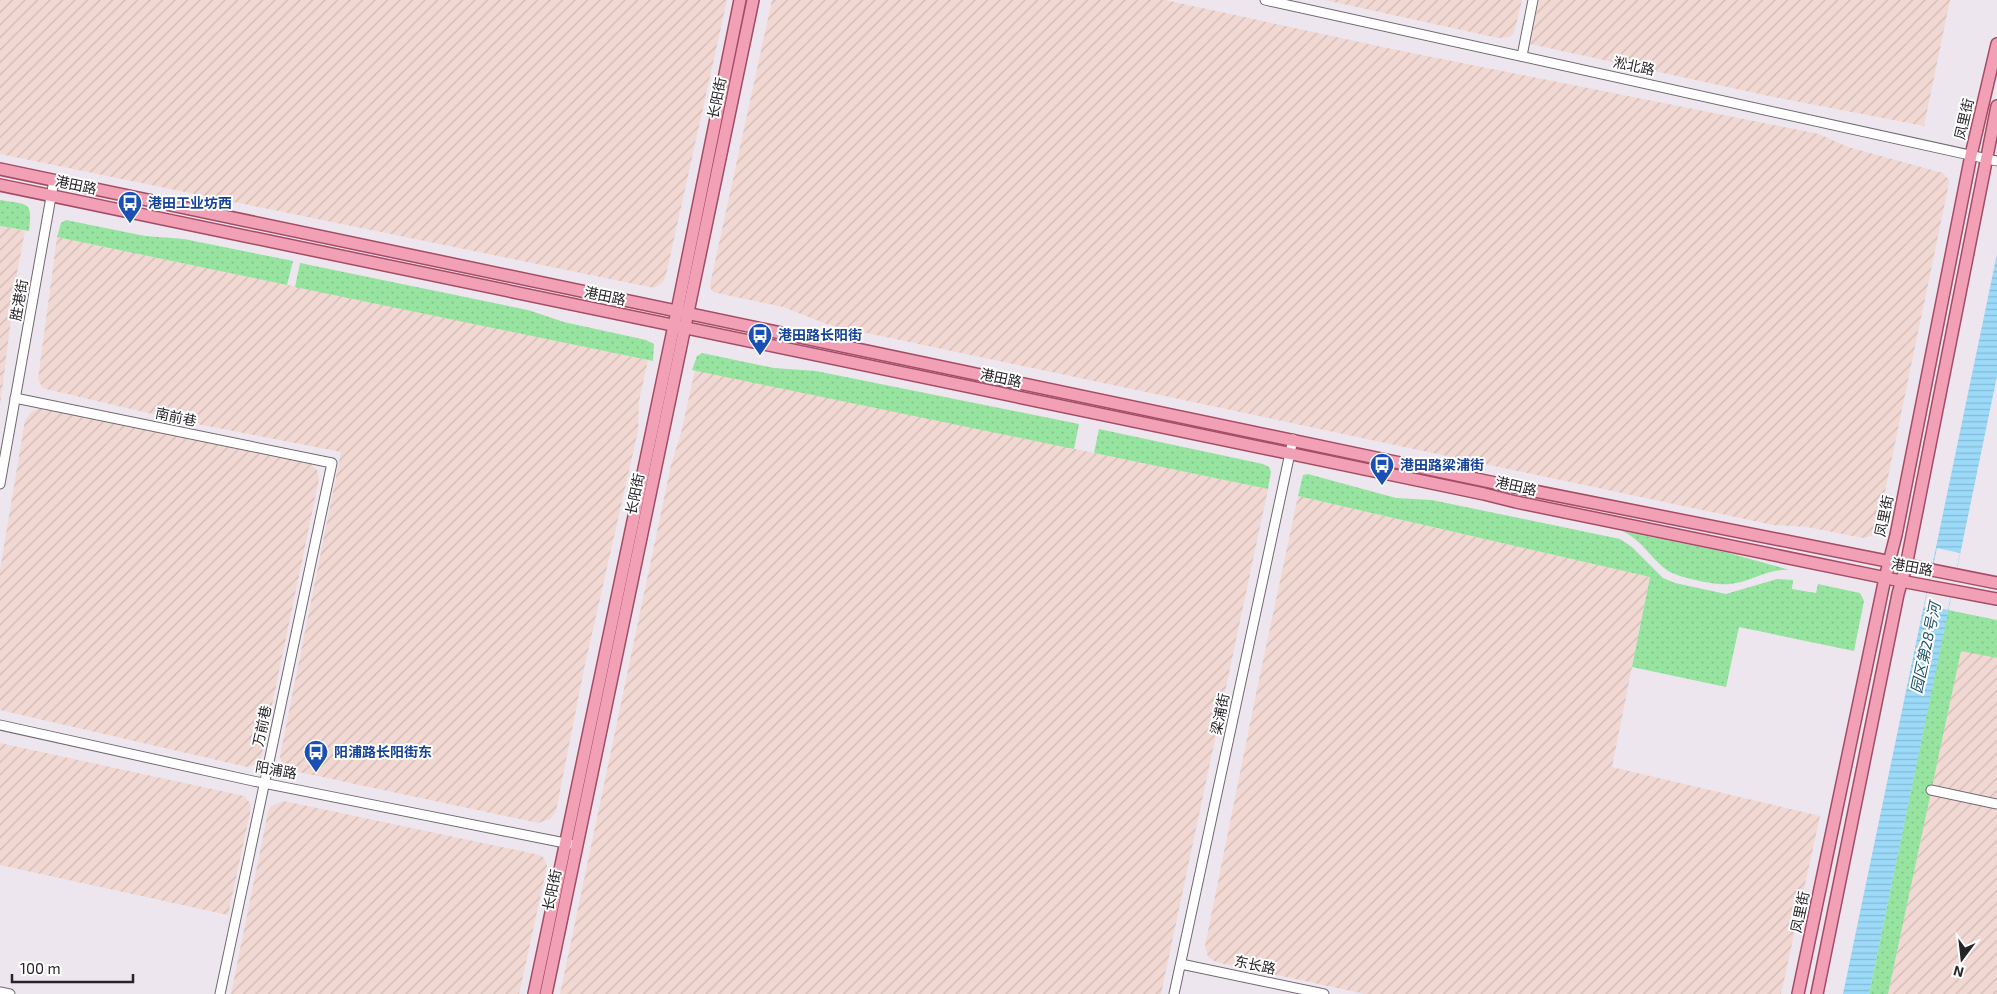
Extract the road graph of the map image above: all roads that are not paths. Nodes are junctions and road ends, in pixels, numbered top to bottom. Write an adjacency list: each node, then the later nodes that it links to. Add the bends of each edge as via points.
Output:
1 (740, 0): 14 (main road, 长阳街)
2 (753, 0): 14 (main road, 长阳街)
3 (1265, 0): 6 (street, 淞北路)
4 (1533, 0): 6 (street)
5 (1997, 44): 8 (main road, 凤里街)
6 (1522, 56): 8 (street, 淞北路)
7 (1997, 106): 9 (main road)
8 (1971, 155): 9 (street, 淞北路); 21 (main road, 凤里街)
9 (1992, 159): 22 (main road)
10 (0, 169): 11 (main road, 港田路)
11 (54, 180): 13 (street, 胜港街); 14 (main road, 港田路)
12 (0, 185): 13 (main road, 港田路)
13 (51, 195): 15 (main road, 港田路); 16 (street, 胜港街)
14 (683, 312): 15 (main road, 长阳街); 17 (main road, 港田路)
15 (679, 327): 18 (main road, 港田路); 31 (main road, 长阳街)
16 (15, 398): 19 (street, 南前巷); 20 (street, 胜港街)
17 (1293, 439): 18 (street, 梁浦街); 21 (main road, 港田路)
18 (1290, 454): 23 (main road, 港田路); 32 (street, 梁浦街)
19 (332, 463): 28 (street, 万前巷)
20 (0, 484)
21 (1889, 563): 22 (main road, 港田路); 23 (main road, 凤里街)
22 (1906, 566): 24 (main road); 25 (main road, 港田路)
23 (1885, 578): 24 (main road, 港田路); 40 (main road, 凤里街)
24 (1901, 581): 26 (main road, 港田路); 41 (main road)
25 (1997, 583)
26 (1997, 599)
27 (0, 725): 28 (street, 阳浦路)
28 (264, 782): 31 (street, 阳浦路); 35 (street, 万前巷)
29 (1931, 790): 30 (street)
30 (1997, 804)
31 (572, 844): 36 (main road, 长阳街); 37 (main road, 长阳街)
32 (1181, 964): 38 (street, 梁浦街); 39 (street, 东长路)
33 (0, 992): 34 (street)
34 (10, 994)
35 (220, 994)
36 (534, 994)
37 (546, 994)
38 (1174, 994)
39 (1324, 994)
40 (1798, 994)
41 (1817, 994)

